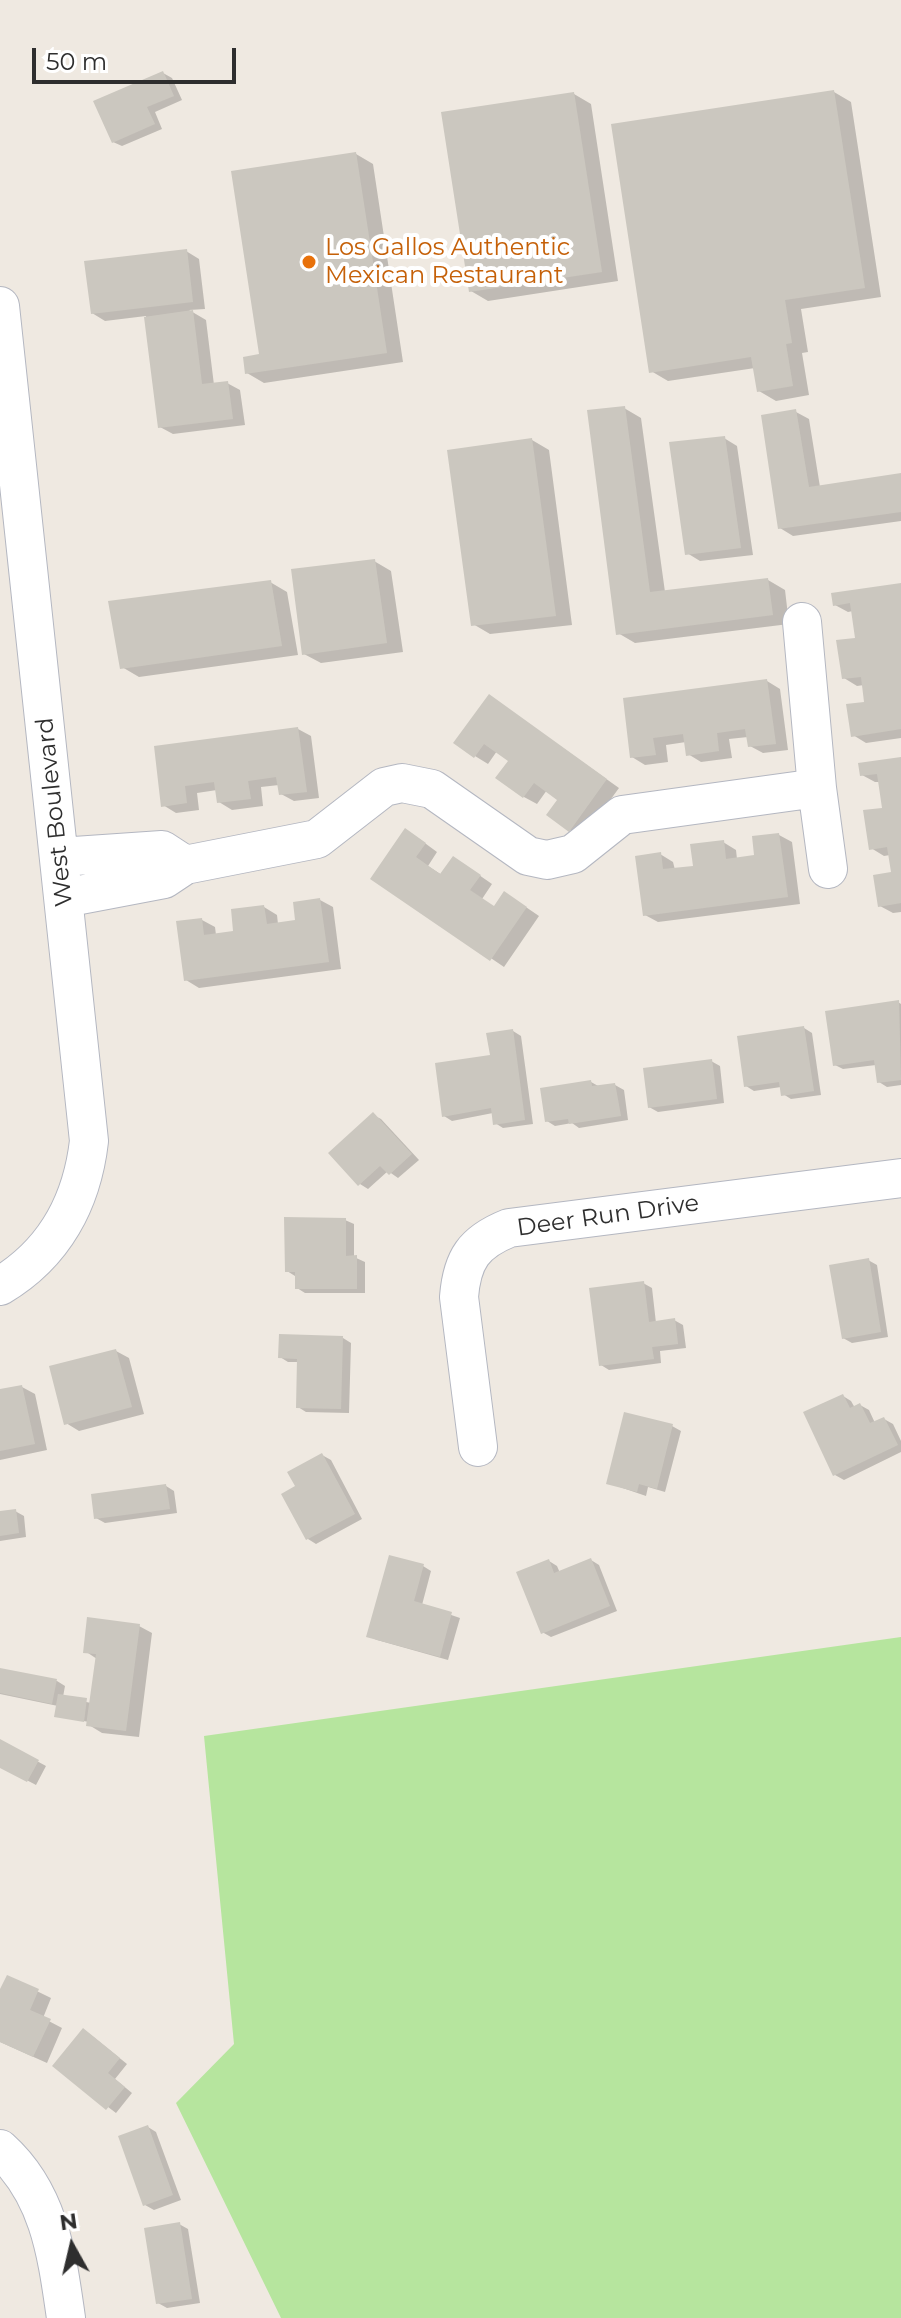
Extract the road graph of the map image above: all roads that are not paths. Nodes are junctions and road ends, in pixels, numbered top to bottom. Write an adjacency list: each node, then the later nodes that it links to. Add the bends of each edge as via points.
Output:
1 (0, 306): 4 (street, West Boulevard)
2 (802, 622): 3 (street)
3 (817, 788): 5 (street, via 622,815 573,854 547,860 528,856 432,789 402,783 384,787 317,839); 6 (street)
4 (60, 857): 5 (street, via 162,850); 7 (street, West Boulevard)
5 (185, 865): 7 (street, via 164,879)
6 (828, 869)
7 (64, 898): 9 (street, West Boulevard, via 89,1122 86,1165 77,1198 56,1236)
8 (901, 1178): 10 (street, Deer Run Drive, via 509,1228 492,1235 467,1260 460,1288)
9 (0, 1286)
10 (478, 1447)
11 (0, 2149): 12 (street, via 30,2185 46,2215)
12 (66, 2318)

